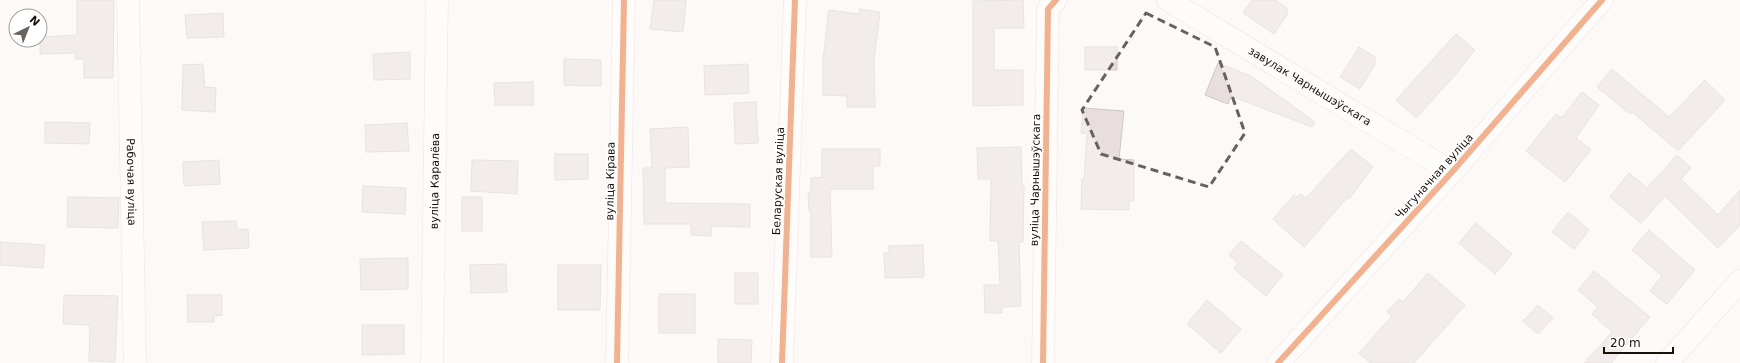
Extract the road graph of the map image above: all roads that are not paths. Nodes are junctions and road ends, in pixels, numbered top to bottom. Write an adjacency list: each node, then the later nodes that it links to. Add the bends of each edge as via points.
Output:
1 (128, 0): 10 (street, Рабочая вуліца)
2 (438, 0): 11 (street, вуліца Каралёва)
3 (624, 0): 12 (street, вуліца Кірава)
4 (795, 0): 13 (street, Беларуская вуліца)
5 (1056, 0): 14 (street, вуліца Чарнышэўскага, via 1048,9)
6 (1168, 0): 8 (street, завулак Чарнышэўскага)
7 (1602, 0): 8 (street, Чыгуначная вуліца)
8 (1452, 172): 15 (street, Чыгуначная вуліца)
9 (1740, 281): 16 (street)
10 (135, 363)
11 (432, 363)
12 (617, 363)
13 (782, 363)
14 (1043, 363)
15 (1278, 363)
16 (1667, 363)

